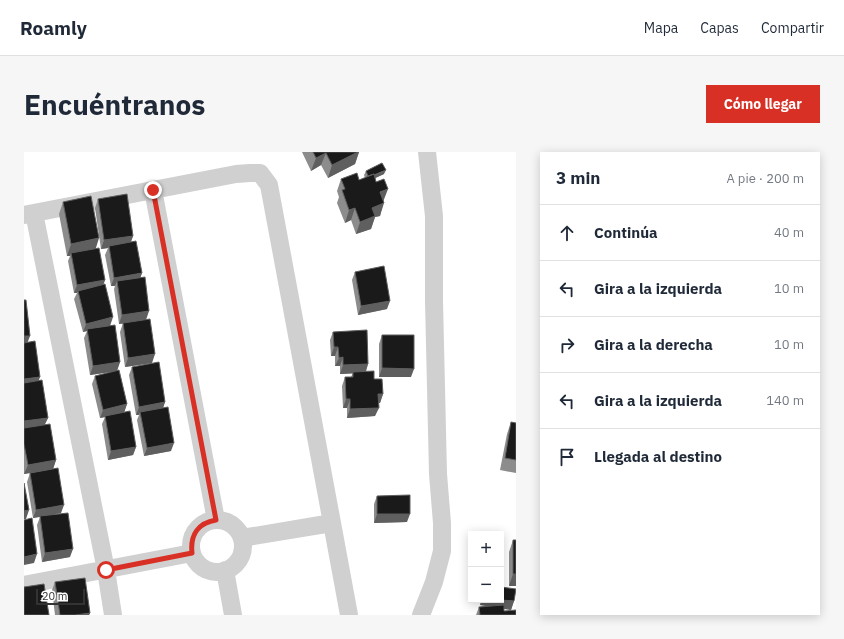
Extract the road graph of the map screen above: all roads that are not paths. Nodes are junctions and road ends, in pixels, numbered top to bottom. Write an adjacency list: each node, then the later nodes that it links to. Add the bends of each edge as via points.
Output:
1 (427, 152): 14 (street, via 434,216 434,316 442,551 434,582)
2 (153, 190): 3 (street); 4 (street); 5 (street, via 250,173 260,173 269,184)
3 (29, 214): 8 (street)
4 (216, 520): 6 (street, via 232,525); 7 (street, via 209,521 196,531 191,545)
5 (332, 523): 6 (street); 13 (street)
6 (242, 538): 9 (street, via 243,546 238,561)
7 (192, 553): 8 (street); 9 (street, via 202,567 217,572)
8 (106, 570): 10 (street); 11 (street)
9 (226, 570): 12 (street)
10 (24, 585)
11 (113, 615)
12 (233, 615)
13 (349, 615)
14 (421, 615)

